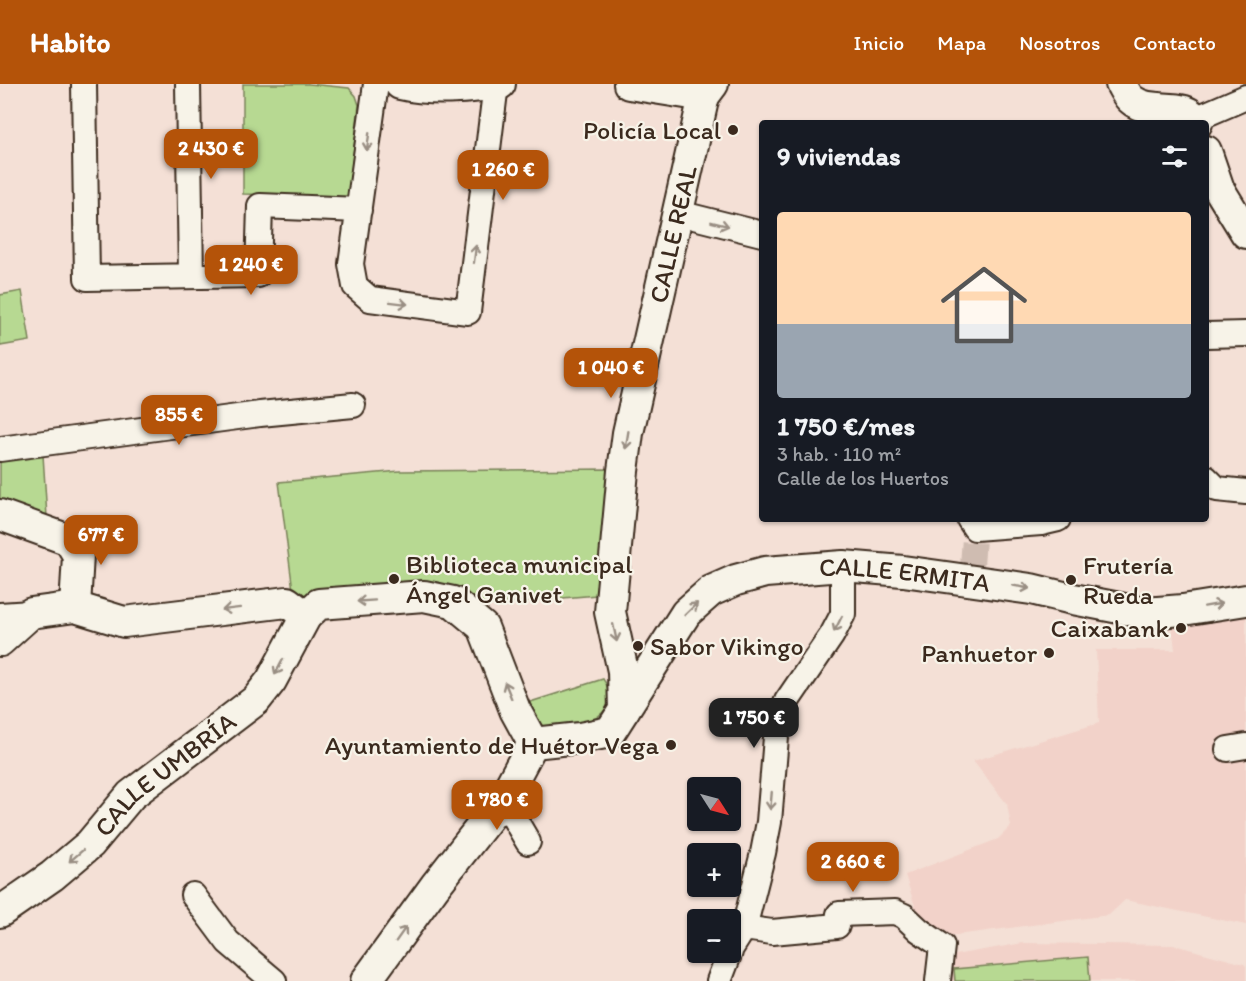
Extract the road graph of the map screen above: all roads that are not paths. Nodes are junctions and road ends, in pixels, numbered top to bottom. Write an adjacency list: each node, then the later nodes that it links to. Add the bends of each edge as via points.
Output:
1 (84, 84): 18 (street, via 87,278)
2 (188, 84): 18 (street)
3 (376, 84): 14 (street, one-way to 14)
4 (400, 84): 5 (street, via 422,89)
5 (498, 84): 14 (street, one-way to 5, via 351,264 355,286 370,299 468,312)
6 (629, 84): 8 (street)
7 (1121, 84): 10 (street, via 1131,100 1150,109 1183,109)
8 (709, 90): 15 (street, CALLE REAL)
9 (1246, 97): 11 (street)
10 (1195, 120)
11 (1198, 120)
12 (1209, 170): 13 (street)
13 (1212, 190): 17 (street)
14 (358, 210): 18 (street, via 260,206 258,275)
15 (678, 213): 16 (street, one-way to 16); 35 (street, CALLE REAL, one-way to 35, via 622,471 610,612)
16 (759, 233)
17 (1246, 233)
18 (191, 276)
19 (1246, 334): 20 (street)
20 (1209, 335)
21 (353, 405): 22 (street)
22 (0, 449)
23 (1209, 481): 24 (street, via 1217,489)
24 (1246, 492)
25 (0, 515): 30 (street, via 69,540 78,555)
26 (1041, 522): 27 (street)
27 (972, 528)
28 (843, 566): 29 (street, CALLE ERMITA, one-way to 29, via 971,572 1068,598 1145,613); 35 (street, CALLE ERMITA, one-way to 28, via 686,613 711,591 765,572); 41 (street, one-way to 41, via 843,614 787,701 777,725 765,843)
29 (1246, 600)
30 (75, 607): 31 (street); 33 (street, one-way to 30, via 287,602 124,622)
31 (31, 613): 32 (street); 34 (street)
32 (0, 615)
33 (306, 616): 36 (street, one-way to 33, via 515,710 483,627 453,602 424,596 319,604); 40 (street, CALLE UMBRÍA, one-way to 40, via 271,681 256,700 131,795 90,844)
34 (0, 641)
35 (635, 673): 36 (street, CALLE REAL, via 624,710 610,732)
36 (533, 743): 37 (street)
37 (503, 799): 38 (street); 45 (street, one-way to 37)
38 (528, 842)
39 (193, 895): 44 (street, via 228,942)
40 (0, 912)
41 (744, 928): 42 (street); 47 (street, via 772,932 837,926 838,914 895,912 942,946)
42 (741, 933)
43 (726, 963): 46 (street)
44 (274, 981)
45 (366, 981)
46 (719, 981)
47 (938, 981)

